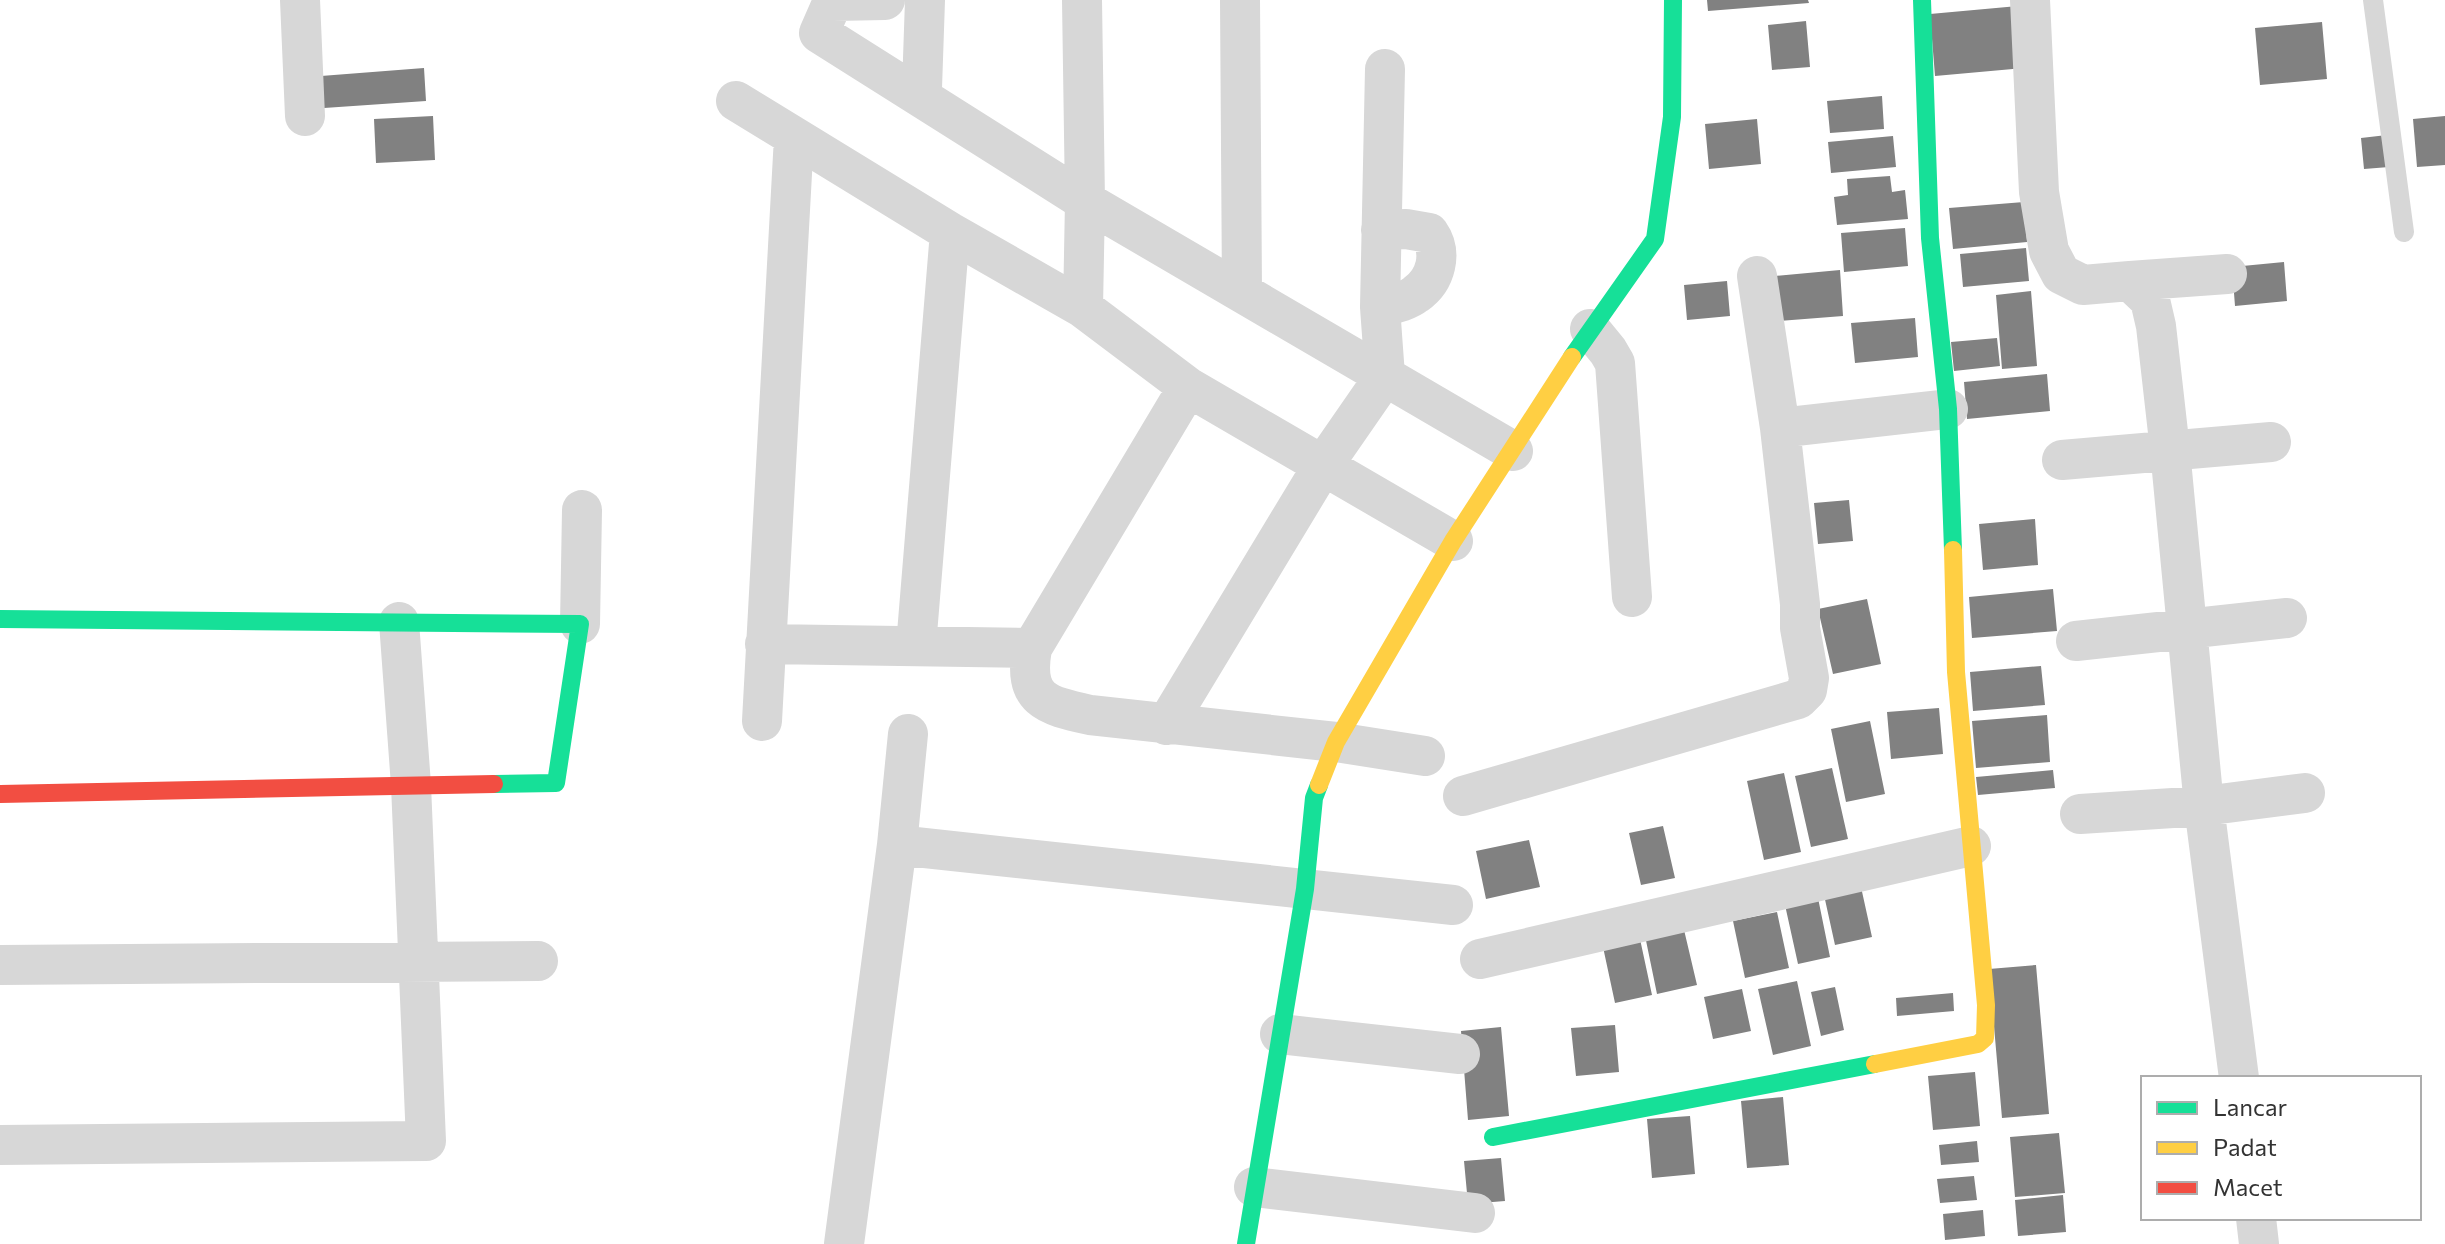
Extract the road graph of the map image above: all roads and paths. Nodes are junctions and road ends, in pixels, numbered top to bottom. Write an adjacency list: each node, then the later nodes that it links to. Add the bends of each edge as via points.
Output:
1 (300, 0): 13 (street)
2 (885, 0): 15 (street, via 833,1 819,33)
3 (925, 0): 11 (street)
4 (1082, 0): 15 (street)
5 (1240, 0): 22 (street)
6 (1673, 0): 25 (street, via 1672,117 1655,239)
7 (1922, 0): 28 (street, via 1930,238)
8 (2030, 0): 21 (street, via 2039,192 2049,251 2061,274 2083,285)
9 (2373, 0): 18 (lane)
10 (1385, 69): 16 (street)
11 (922, 88)
12 (736, 101): 14 (street)
13 (305, 116)
14 (794, 137): 17 (street); 44 (street)
15 (1085, 201): 22 (street); 24 (street)
16 (1381, 230): 23 (street); 23 (street, via 1429,233 1437,258 1417,294)
17 (950, 232): 24 (street); 45 (street)
18 (2404, 232)
19 (2227, 274): 21 (street)
20 (1757, 276): 29 (street)
21 (2130, 281): 31 (street, via 2150,300)
22 (1242, 292): 26 (street)
23 (1380, 307): 26 (street)
24 (1083, 308): 27 (street)
25 (1590, 329): 32 (street); 37 (street, via 1615,363)
26 (1385, 376): 32 (street); 34 (street)
27 (1188, 387): 34 (street); 46 (street)
28 (1948, 409): 29 (street); 59 (street, via 1956,672)
29 (1780, 428): 55 (street, via 1807,690 1798,699)
30 (2271, 442): 31 (street)
31 (2170, 450): 33 (street); 42 (street)
32 (1513, 451): 36 (street)
33 (2062, 460)
34 (1322, 467): 36 (street); 48 (street)
35 (582, 510): 41 (street)
36 (1453, 541): 50 (street)
37 (1632, 597)
38 (2287, 618): 42 (street)
39 (0, 619): 40 (street)
40 (399, 622): 41 (street); 52 (street)
41 (580, 624): 52 (street, via 556,783)
42 (2188, 628): 43 (street); 56 (street)
43 (2076, 641)
44 (765, 644): 45 (street); 47 (street)
45 (916, 646): 46 (street)
46 (1032, 648): 48 (street, via 1031,683 1040,697 1058,708)
47 (762, 721)
48 (1166, 725): 50 (street)
49 (908, 734): 58 (street)
50 (1336, 742): 51 (street); 60 (street, via 1314,798)
51 (1425, 756)
52 (411, 785): 54 (street); 64 (street)
53 (2305, 793): 56 (street)
54 (0, 794)
55 (1463, 796)
56 (2204, 806): 57 (street); 68 (street)
57 (2080, 814)
58 (897, 845): 60 (street); 74 (street)
59 (1971, 846): 62 (street); 69 (street, via 1986,1005 1985,1038 1978,1044)
60 (1305, 889): 61 (street); 66 (street)
61 (1453, 905)
62 (1480, 959)
63 (538, 961): 64 (street)
64 (418, 963): 65 (street); 70 (street, via 426,1141)
65 (0, 965)
66 (1280, 1034): 67 (street); 71 (street)
67 (1460, 1054)
68 (2239, 1076)
69 (1493, 1137)
70 (0, 1145)
71 (1254, 1187): 72 (street); 75 (street)
72 (1475, 1213)
73 (2256, 1220): 76 (street)
74 (844, 1244)
75 (1246, 1244)
76 (2259, 1244)

